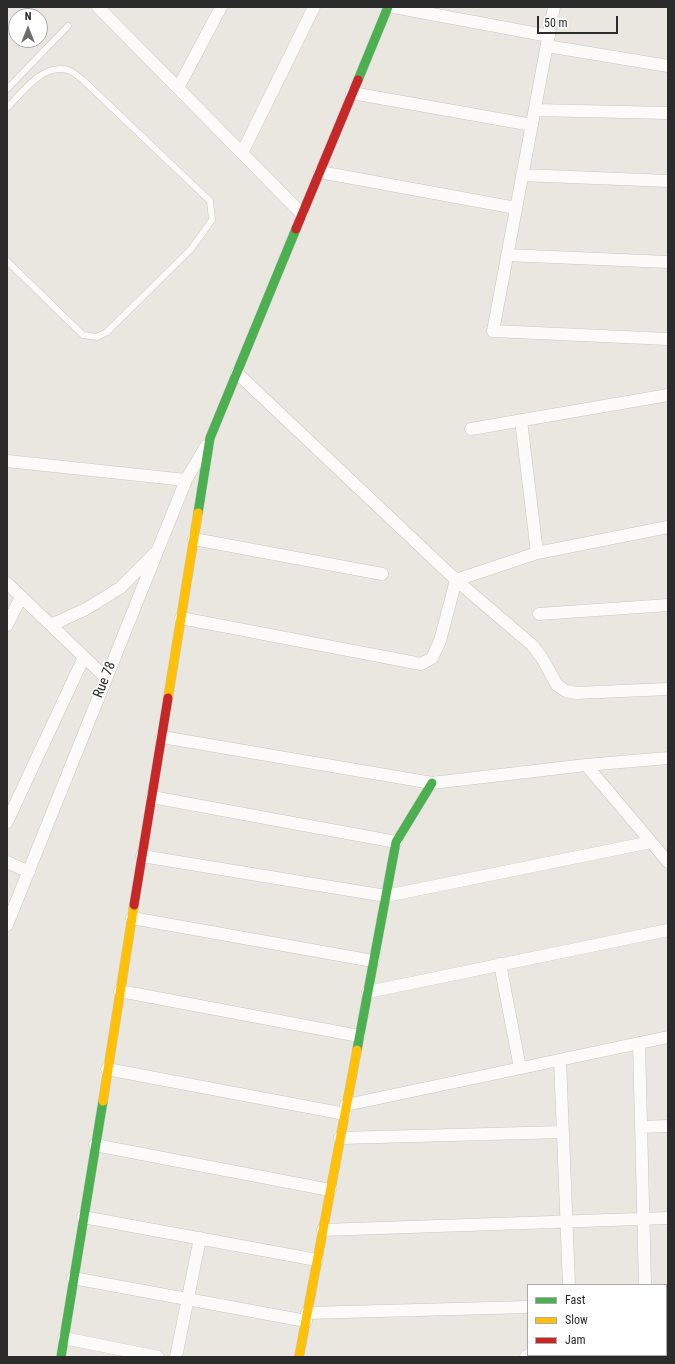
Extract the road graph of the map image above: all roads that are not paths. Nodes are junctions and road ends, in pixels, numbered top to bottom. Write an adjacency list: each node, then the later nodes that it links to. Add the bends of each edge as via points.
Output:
1 (221, 7): 10 (street)
2 (314, 7): 17 (street)
3 (388, 7): 12 (street)
4 (394, 7): 8 (street)
5 (554, 7): 8 (street)
6 (102, 8): 10 (street)
7 (68, 26): 11 (lane)
8 (548, 41): 9 (street); 14 (street)
9 (668, 66)
10 (178, 88): 17 (street)
11 (7, 89)
12 (352, 93): 16 (street); 18 (street)
13 (7, 108): 24 (lane, via 38,77 52,69 69,70 84,81 210,201 212,220 191,249 107,332 97,336 83,335)
14 (535, 110): 15 (street); 16 (street)
15 (668, 113)
16 (532, 125): 19 (street)
17 (242, 153): 22 (street)
18 (320, 172): 21 (street); 22 (street)
19 (522, 175): 20 (street); 21 (street)
20 (668, 181)
21 (516, 208): 23 (street)
22 (302, 214): 27 (street)
23 (507, 255): 25 (street); 26 (street, via 493,331)
24 (7, 261)
25 (668, 262)
26 (668, 339)
27 (237, 373): 31 (street); 39 (street)
28 (668, 395): 29 (street)
29 (521, 420): 30 (street); 37 (street)
30 (471, 429)
31 (210, 438): 33 (street, Rue 78); 35 (street)
32 (7, 461): 33 (street)
33 (186, 480): 36 (street, Rue 78)
34 (668, 528): 37 (street)
35 (194, 539): 38 (street); 44 (street)
36 (158, 551): 46 (street, via 120,588 86,609); 48 (street, Rue 78)
37 (536, 553): 39 (street)
38 (382, 574)
39 (456, 580): 44 (street, via 437,647 432,658 422,664); 49 (street, via 532,646 557,685 566,691 576,694)
40 (7, 583): 41 (street)
41 (21, 596): 45 (street); 46 (street)
42 (668, 605): 43 (street)
43 (539, 614)
44 (181, 618): 50 (street)
45 (7, 625)
46 (50, 625): 47 (street)
47 (84, 657): 48 (street); 55 (street)
48 (106, 678): 61 (street, Rue 78)
49 (668, 689)
50 (162, 737): 53 (street); 54 (street)
51 (668, 758): 52 (street)
52 (586, 765): 53 (street); 57 (street)
53 (432, 782): 56 (street)
54 (152, 797): 56 (street); 58 (street)
55 (7, 822)
56 (396, 842): 62 (street)
57 (651, 842): 60 (street); 62 (street)
58 (142, 856): 62 (street); 63 (street)
59 (7, 862): 61 (street)
60 (668, 862)
61 (29, 872): 64 (street, Rue 78)
62 (386, 896): 66 (street)
63 (132, 918): 66 (street); 68 (street)
64 (7, 925)
65 (668, 930): 67 (street)
66 (373, 961): 69 (street)
67 (500, 964): 69 (street); 74 (street)
68 (120, 991): 70 (street); 75 (street)
69 (368, 992): 70 (street)
70 (359, 1036): 76 (street)
71 (668, 1037): 72 (street)
72 (639, 1043): 73 (street); 78 (street)
73 (560, 1060): 74 (street); 79 (street)
74 (520, 1068): 76 (street)
75 (107, 1069): 76 (street); 81 (street)
76 (345, 1109): 80 (street)
77 (668, 1126): 78 (street)
78 (641, 1127): 85 (street)
79 (563, 1132): 80 (street); 86 (street)
80 (340, 1138): 82 (street)
81 (95, 1145): 82 (street); 83 (street)
82 (330, 1190): 87 (street)
83 (83, 1217): 88 (street); 90 (street)
84 (668, 1218): 85 (street)
85 (644, 1219): 86 (street); 92 (street)
86 (567, 1222): 87 (street); 91 (street)
87 (323, 1230): 89 (street)
88 (200, 1238): 89 (street); 93 (street)
89 (317, 1260): 95 (street)
90 (73, 1278): 93 (street); 96 (street)
91 (569, 1284)
92 (645, 1284)
93 (188, 1299): 95 (street); 99 (street)
94 (527, 1307): 95 (street)
95 (306, 1317): 100 (street)
96 (64, 1338): 97 (street); 98 (street)
97 (60, 1357)
98 (158, 1357)
99 (176, 1357)
100 (299, 1357)

